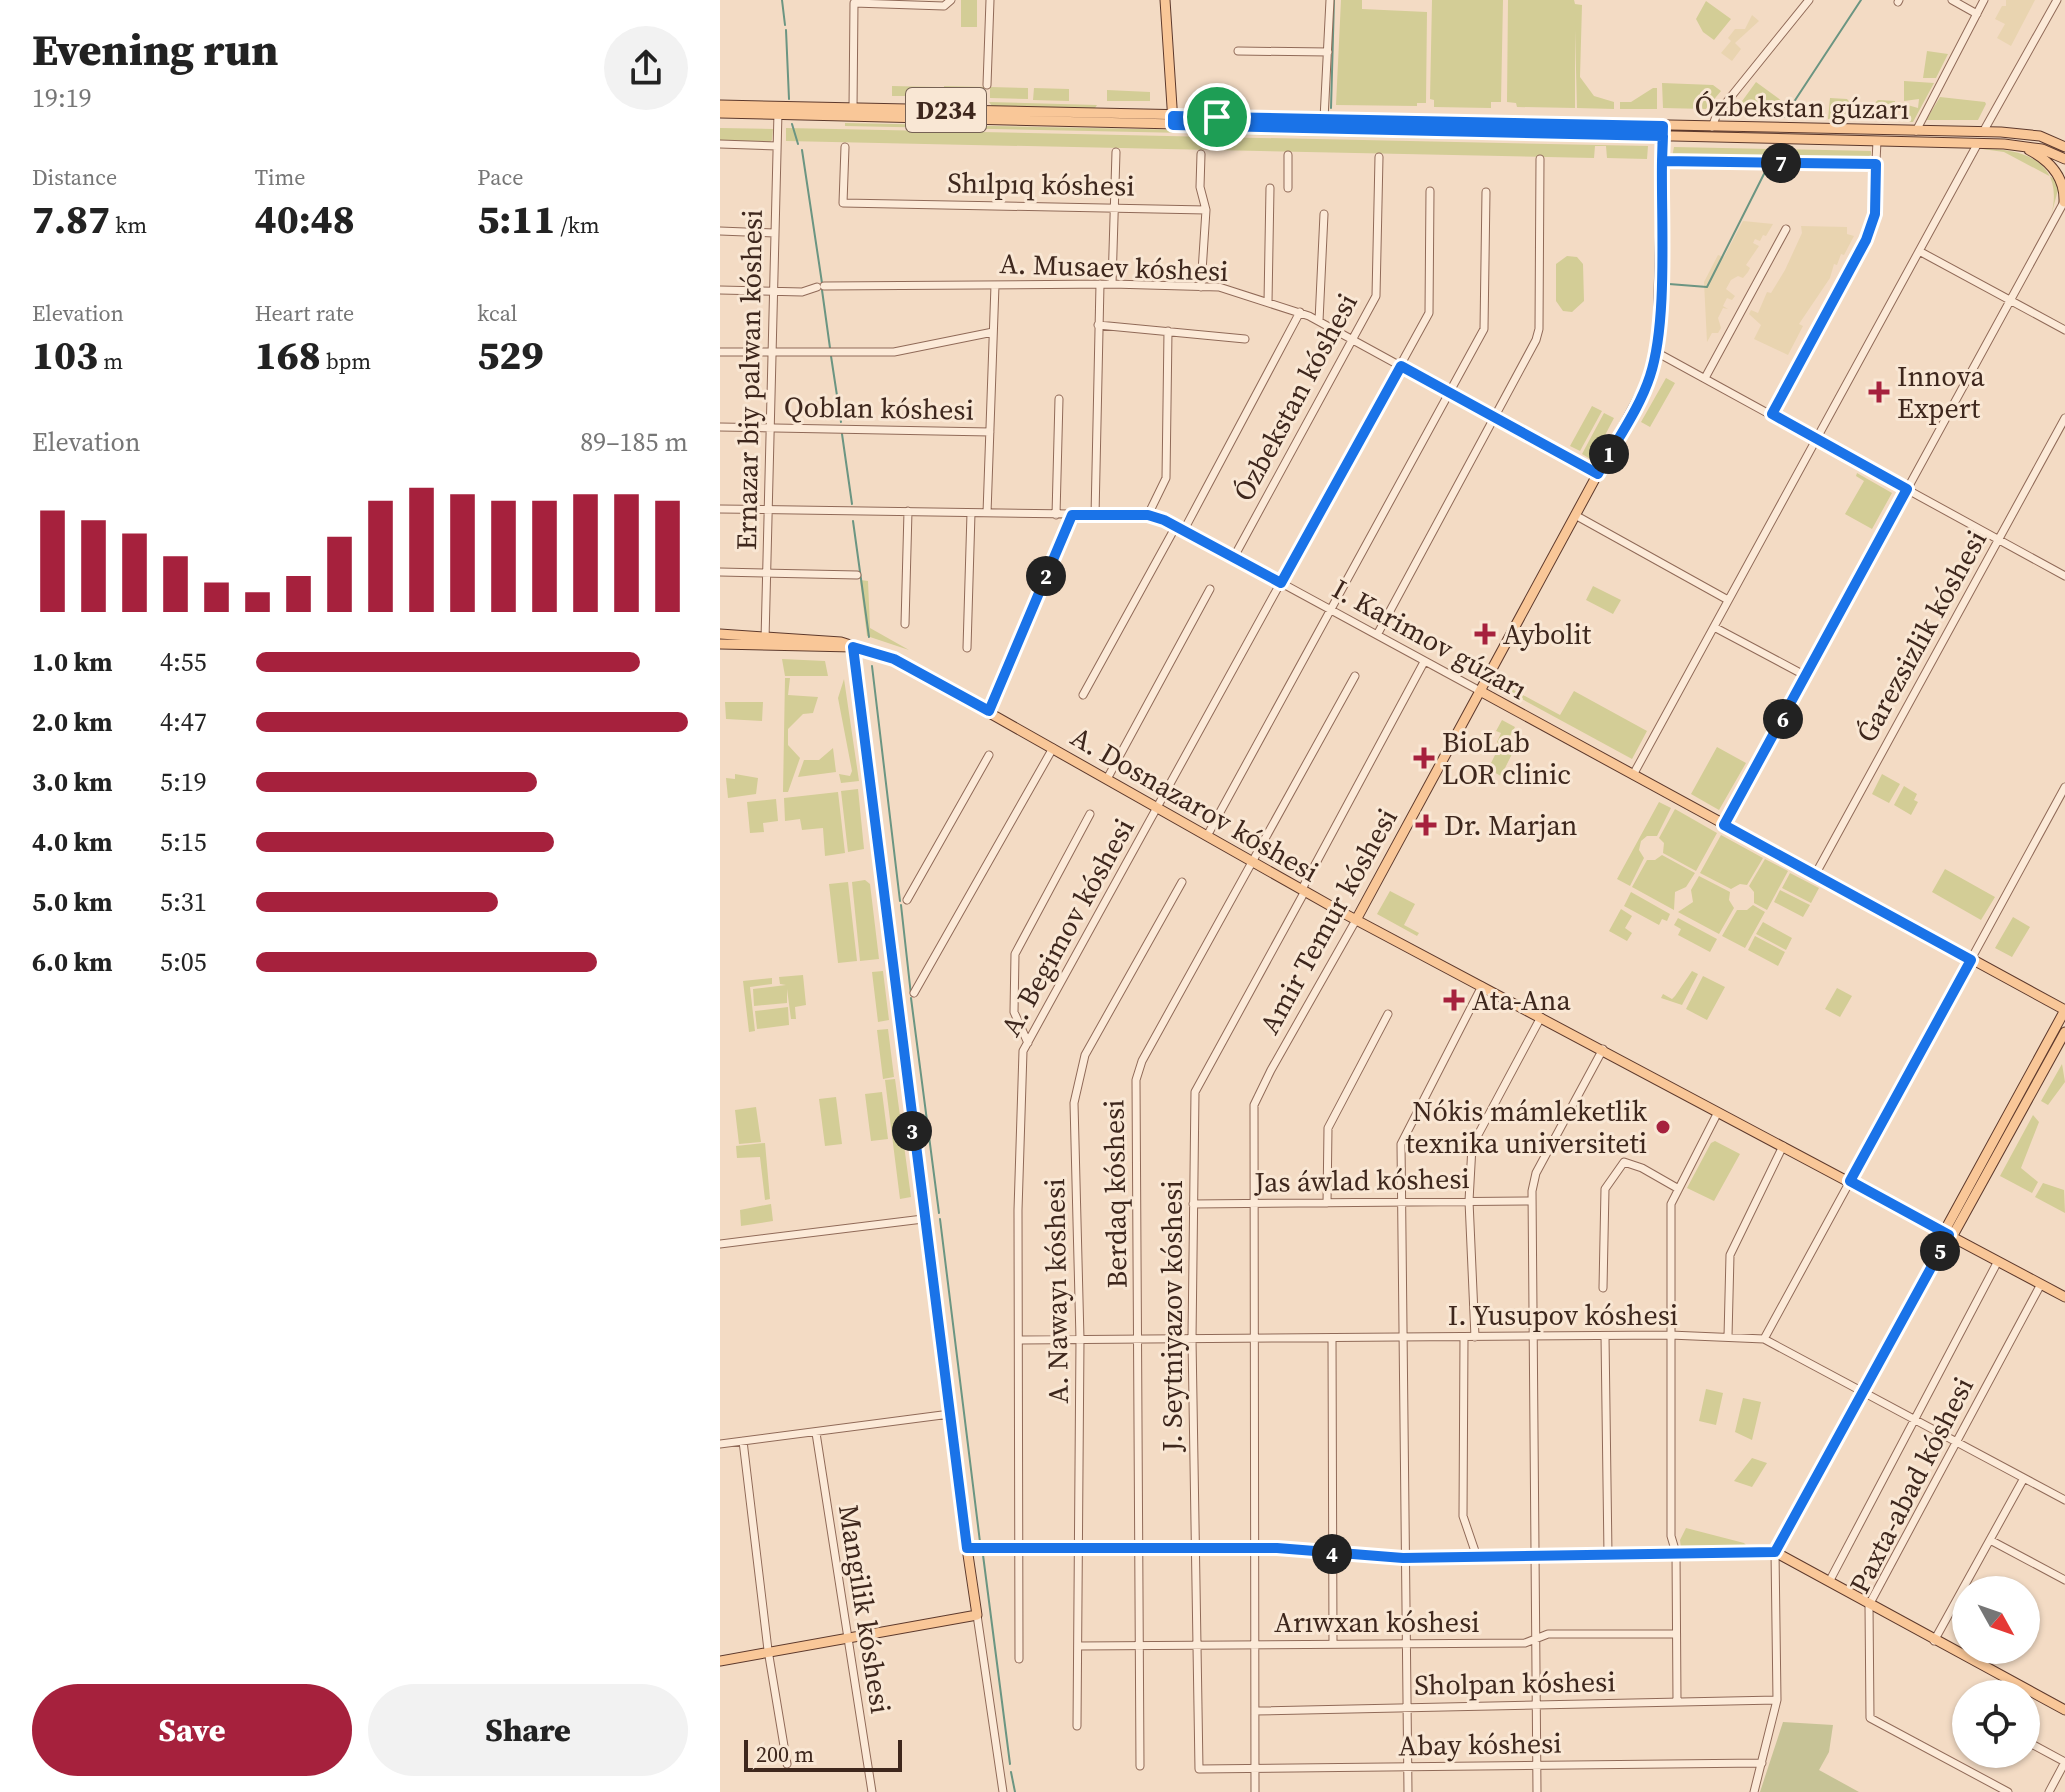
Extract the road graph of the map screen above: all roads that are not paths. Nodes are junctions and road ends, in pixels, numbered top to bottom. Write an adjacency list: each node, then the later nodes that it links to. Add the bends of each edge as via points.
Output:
1 (951, 0): 9 (street, via 944,6)
2 (990, 0): 13 (street)
3 (1165, 0): 19 (main road)
4 (1330, 0): 12 (street)
5 (1809, 0): 22 (street, via 1719,111)
6 (1952, 0): 10 (street)
7 (1984, 0): 10 (street)
8 (2057, 0): 23 (street)
9 (897, 2): 15 (street, via 854,3)
10 (1977, 14): 21 (street)
11 (1238, 51): 12 (street)
12 (1328, 52): 18 (street)
13 (987, 85)
14 (720, 105): 16 (main road, Ózbekstan gúzarı / D234)
15 (853, 108): 16 (main road, Ózbekstan gúzarı / D234); 19 (main road, Ózbekstan gúzarı / D234)
16 (778, 110): 17 (main road, Ózbekstan gúzarı / D234); 19 (main road, Ózbekstan gúzarı / D234, via 1156,125); 30 (street, Ernazar biy palwan kóshesi)
17 (720, 113)
18 (1324, 119): 19 (main road, Ózbekstan gúzarı / D234); 20 (main road, Ózbekstan gúzarı / D234)
19 (1173, 121): 20 (main road, Ózbekstan gúzarı / D234)
20 (1663, 131): 22 (main road, Ózbekstan gúzarı / D234); 39 (main road, Amir Temur kóshesi)
21 (1916, 131): 22 (main road, Ózbekstan gúzarı / D234); 23 (main road, Ózbekstan gúzarı / D234)
22 (1712, 132): 26 (main road, Ózbekstan gúzarı / D234)
23 (1983, 132): 24 (main road, Ózbekstan gúzarı / D234)
24 (2040, 136): 25 (main road); 32 (main road, Ózbekstan gúzarı / D234)
25 (2065, 136)
26 (1877, 141): 27 (main road, Ózbekstan gúzarı / D234); 40 (street)
27 (1978, 143): 29 (main road, Ózbekstan gúzarı / D234); 52 (street)
28 (720, 144): 30 (street)
29 (2019, 145): 38 (main road, Ózbekstan gúzarı / D234); 45 (main road, via 2053,167)
30 (777, 146): 51 (street, Ernazar biy palwan kóshesi)
31 (845, 147): 46 (street, Shılpıq kóshesi, via 843,203)
32 (2065, 147)
33 (1116, 152): 46 (street)
34 (1201, 154): 47 (street)
35 (1288, 155): 42 (street)
36 (1379, 157): 68 (street, Ózbekstan kóshesi, via 1376,296)
37 (1540, 159): 77 (street, via 1539,329)
38 (2065, 159)
39 (1662, 161): 40 (street, Ózbekstan gúzarı); 71 (main road, Amir Temur kóshesi)
40 (1876, 164): 76 (street, via 1875,214 1866,240)
41 (1270, 188): 60 (street)
42 (1288, 188)
43 (1430, 191): 72 (street, A. Begimov kóshesi, via 1429,313)
44 (1486, 192): 74 (street, via 1484,329)
45 (2065, 201): 59 (street)
46 (1115, 207): 47 (street, Shılpıq kóshesi); 54 (street)
47 (1206, 210): 56 (street)
48 (1324, 214): 62 (street)
49 (1786, 229): 73 (street)
50 (720, 231): 51 (street)
51 (774, 233): 58 (street, Ernazar biy palwan kóshesi)
52 (1919, 251): 59 (street); 82 (street)
53 (1100, 284): 54 (street, A. Musaev kóshesi); 55 (street, A. Musaev kóshesi); 63 (street)
54 (1112, 284): 56 (street, A. Musaev kóshesi)
55 (995, 285): 58 (street, A. Musaev kóshesi); 66 (street)
56 (1201, 287): 60 (street, A. Musaev kóshesi)
57 (720, 290): 58 (street, A. Musaev kóshesi)
58 (773, 291): 70 (street, Ernazar biy palwan kóshesi)
59 (2010, 300): 64 (street); 84 (street)
60 (1268, 302): 61 (street, A. Musaev kóshesi)
61 (1300, 312): 62 (street, A. Musaev kóshesi); 95 (street)
62 (1319, 321): 68 (street, A. Musaev kóshesi)
63 (1098, 325): 65 (street); 94 (street)
64 (2065, 330)
65 (1168, 331): 67 (street); 92 (street, via 1166,478)
66 (993, 332): 70 (street, via 894,352); 81 (street)
67 (1245, 339)
68 (1352, 339): 72 (street, A. Musaev kóshesi); 97 (street, Ózbekstan kóshesi)
69 (720, 352): 70 (street)
70 (771, 352): 80 (street, Ernazar biy palwan kóshesi)
71 (1656, 352): 73 (street); 83 (main road, Amir Temur kóshesi, via 1646,385)
72 (1401, 366): 74 (street, A. Musaev kóshesi); 102 (street, A. Begimov kóshesi)
73 (1705, 378): 76 (street)
74 (1450, 392): 77 (street, A. Musaev kóshesi); 105 (street)
75 (1059, 399): 90 (street)
76 (1772, 414): 82 (street)
77 (1495, 416): 83 (street, A. Musaev kóshesi); 109 (street)
78 (2065, 418): 96 (street, Ǵarezsizlik kóshesi)
79 (720, 427): 80 (street, Qoblan kóshesi)
80 (771, 428): 81 (street, Qoblan kóshesi); 86 (street, Ernazar biy palwan kóshesi)
81 (990, 432): 89 (street)
82 (1816, 438): 84 (street); 104 (street)
83 (1598, 474): 93 (main road, Amir Temur kóshesi)
84 (1907, 489): 96 (street); 116 (street)
85 (720, 509): 86 (street, I. Karimov gúzarı)
86 (769, 510): 87 (street, I. Karimov gúzarı); 99 (street, Ernazar biy palwan kóshesi)
87 (908, 511): 88 (street, I. Karimov gúzarı); 106 (street)
88 (971, 513): 89 (street, I. Karimov gúzarı); 113 (street)
89 (987, 513): 90 (street, I. Karimov gúzarı)
90 (1056, 515): 91 (street, I. Karimov gúzarı)
91 (1072, 515): 94 (street, I. Karimov gúzarı); 119 (street)
92 (1148, 515): 94 (street, I. Karimov gúzarı); 95 (street, I. Karimov gúzarı)
93 (1575, 515): 104 (street); 117 (main road, Amir Temur kóshesi)
94 (1095, 516)
95 (1180, 528): 97 (street, I. Karimov gúzarı); 118 (street)
96 (2000, 540): 101 (street); 130 (street, Ǵarezsizlik kóshesi)
97 (1234, 557): 102 (street, I. Karimov gúzarı)
98 (720, 572): 99 (street)
99 (767, 573): 100 (street); 110 (street, Ernazar biy palwan kóshesi)
100 (857, 575)
101 (2065, 576)
102 (1281, 583): 105 (street, I. Karimov gúzarı); 125 (street, A. Begimov kóshesi)
103 (1210, 589): 123 (street)
104 (1728, 600): 107 (street)
105 (1330, 611): 109 (street, I. Karimov gúzarı); 128 (street)
106 (905, 624)
107 (1714, 627): 116 (street); 122 (street)
108 (720, 634): 110 (main road, A. Dosnazarov kóshesi)
109 (1377, 635): 114 (street, I. Karimov gúzarı)
110 (765, 640): 111 (main road, A. Dosnazarov kóshesi); 112 (main road, A. Dosnazarov kóshesi)
111 (720, 644)
112 (853, 647): 119 (main road, A. Dosnazarov kóshesi, via 894,659); 154 (street)
113 (967, 648)
114 (1424, 662): 117 (street, I. Karimov gúzarı); 132 (street, J. Seytniyazov kóshesi)
115 (1355, 676): 129 (street, Berdaq kóshesi)
116 (1806, 676): 127 (street)
117 (1480, 691): 122 (main road, I. Karimov gúzarı); 134 (main road, Amir Temur kóshesi)
118 (1083, 695)
119 (989, 711): 120 (main road, A. Dosnazarov kóshesi)
120 (1053, 748): 123 (main road, A. Dosnazarov kóshesi); 137 (street)
121 (989, 755): 133 (street)
122 (1633, 775): 127 (main road, I. Karimov gúzarı)
123 (1107, 779): 125 (main road, A. Dosnazarov kóshesi)
124 (2065, 787): 135 (street)
125 (1158, 808): 128 (main road, A. Dosnazarov kóshesi); 142 (street, A. Begimov kóshesi)
126 (1090, 814): 142 (street, via 1015,954 1014,1012)
127 (1724, 825): 130 (main road, I. Karimov gúzarı)
128 (1207, 836): 129 (main road, A. Dosnazarov kóshesi)
129 (1253, 862): 132 (main road, A. Dosnazarov kóshesi); 173 (street, Berdaq kóshesi, via 1136,1080)
130 (1815, 875): 135 (main road, I. Karimov gúzarı)
131 (1182, 882): 169 (street, A. Nawayı kóshesi, via 1085,1055 1078,1079 1074,1103)
132 (1304, 890): 134 (main road, A. Dosnazarov kóshesi); 152 (street, J. Seytniyazov kóshesi, via 1199,1079)
133 (907, 900)
134 (1356, 920): 136 (main road, A. Dosnazarov kóshesi); 153 (street, Amir Temur kóshesi, via 1254,1105)
135 (1971, 960): 138 (main road, I. Karimov gúzarı); 146 (street)
136 (1482, 986): 140 (main road, A. Dosnazarov kóshesi); 148 (street, via 1401,1144)
137 (914, 993)
138 (2065, 1010): 155 (main road)
139 (1388, 1014): 151 (street, via 1328,1128)
140 (1541, 1017): 143 (main road, A. Dosnazarov kóshesi); 149 (street, via 1474,1137)
141 (2065, 1032): 155 (main road)
142 (1028, 1043): 172 (street, A. Begimov kóshesi, via 1020,1064)
143 (1603, 1049): 144 (main road, A. Dosnazarov kóshesi); 150 (street, via 1536,1173)
144 (1718, 1112): 145 (main road, A. Dosnazarov kóshesi); 147 (street)
145 (1783, 1146): 146 (main road, A. Dosnazarov kóshesi); 167 (street, via 1730,1255)
146 (1850, 1181): 155 (main road, A. Dosnazarov kóshesi); 171 (street)
147 (1677, 1188): 159 (street, via 1624,1162 1605,1189); 161 (street, via 1671,1204)
148 (1402, 1200): 149 (street, Jas áwlad kóshesi); 151 (street, Jas áwlad kóshesi); 164 (street)
149 (1469, 1201): 150 (street, Jas áwlad kóshesi); 166 (street)
150 (1531, 1201): 162 (street)
151 (1327, 1203): 153 (street, Jas áwlad kóshesi)
152 (1193, 1204): 153 (street, Jas áwlad kóshesi); 170 (street, J. Seytniyazov kóshesi)
153 (1253, 1204): 174 (street, Amir Temur kóshesi)
154 (923, 1219): 156 (street); 176 (street)
155 (1948, 1234): 157 (main road, A. Dosnazarov kóshesi); 175 (street)
156 (720, 1244)
157 (1998, 1261): 158 (main road, A. Dosnazarov kóshesi); 177 (street)
158 (2041, 1284): 160 (main road, A. Dosnazarov kóshesi); 180 (street, Paxta-abad kóshesi)
159 (1603, 1288)
160 (2065, 1297)
161 (1670, 1335): 163 (street, I. Yusupov kóshesi); 167 (street, I. Yusupov kóshesi); 192 (street, via 1671,1536)
162 (1533, 1336): 163 (street, I. Yusupov kóshesi); 166 (street, I. Yusupov kóshesi); 196 (street)
163 (1605, 1336): 194 (street)
164 (1403, 1337): 165 (street, I. Yusupov kóshesi); 168 (street, I. Yusupov kóshesi); 197 (street)
165 (1464, 1337): 166 (street, I. Yusupov kóshesi); 195 (street, via 1463,1516)
166 (1475, 1337)
167 (1728, 1337): 171 (street, I. Yusupov kóshesi)
168 (1332, 1338): 174 (street, I. Yusupov kóshesi); 193 (street)
169 (1080, 1339): 172 (street, I. Yusupov kóshesi); 173 (street, I. Yusupov kóshesi); 189 (street, A. Nawayı kóshesi)
170 (1192, 1339): 173 (street, I. Yusupov kóshesi); 174 (street, I. Yusupov kóshesi); 190 (street, J. Seytniyazov kóshesi)
171 (1764, 1339): 175 (street, I. Yusupov kóshesi)
172 (1021, 1340): 188 (street, A. Begimov kóshesi)
173 (1138, 1340): 185 (street, Berdaq kóshesi)
174 (1253, 1340): 186 (street, Amir Temur kóshesi)
175 (1863, 1391): 177 (street, I. Yusupov kóshesi); 191 (street)
176 (950, 1414): 178 (street); 187 (street)
177 (1913, 1419): 180 (street, I. Yusupov kóshesi); 199 (street)
178 (816, 1433): 179 (street); 203 (street, Mangilik kóshesi)
179 (743, 1441): 181 (street); 212 (street)
180 (1956, 1442): 182 (street, I. Yusupov kóshesi); 200 (street, Paxta-abad kóshesi)
181 (720, 1444)
182 (2024, 1478): 183 (street, I. Yusupov kóshesi); 184 (street)
183 (2065, 1500)
184 (1990, 1540): 198 (street); 205 (street)
185 (1138, 1547): 189 (main road); 190 (main road); 208 (street, Berdaq kóshesi)
186 (1254, 1547): 190 (main road); 193 (main road); 210 (street, Amir Temur kóshesi)
187 (967, 1548): 188 (main road); 201 (main road)
188 (1019, 1548): 189 (main road); 213 (street, A. Begimov kóshesi)
189 (1079, 1548): 211 (street, A. Nawayı kóshesi)
190 (1195, 1548): 206 (street, J. Seytniyazov kóshesi)
191 (1775, 1552): 192 (main road); 199 (main road); 215 (street)
192 (1676, 1553): 194 (main road); 202 (street)
193 (1332, 1554): 197 (main road); 209 (street)
194 (1608, 1555): 196 (main road)
195 (1477, 1557): 196 (main road); 197 (main road)
196 (1534, 1557): 204 (street)
197 (1403, 1558): 207 (street)
198 (2065, 1580)
199 (1829, 1582): 200 (main road)
200 (1869, 1605): 205 (main road); 237 (street, Paxta-abad kóshesi, via 1870,1718)
201 (977, 1615): 203 (main road); 232 (street)
202 (1674, 1634): 204 (street, Arıwxan kóshesi, via 1548,1634); 216 (street)
203 (848, 1638): 212 (main road); 231 (street, Mangilik kóshesi)
204 (1533, 1640): 207 (street, Arıwxan kóshesi); 217 (street)
205 (1934, 1641): 219 (main road)
206 (1195, 1643): 208 (street, Arıwxan kóshesi); 210 (street, Arıwxan kóshesi); 229 (street, J. Seytniyazov kóshesi)
207 (1404, 1643): 209 (street, Arıwxan kóshesi); 218 (street)
208 (1138, 1644): 211 (street, Arıwxan kóshesi); 227 (street, Berdaq kóshesi)
209 (1333, 1644): 210 (street, Arıwxan kóshesi)
210 (1255, 1645): 220 (street, Amir Temur kóshesi)
211 (1078, 1646): 221 (street, A. Nawayı kóshesi)
212 (769, 1653): 214 (main road); 225 (street)
213 (1019, 1659)
214 (720, 1661)
215 (1777, 1700): 216 (street, Sholpan kóshesi); 224 (street)
216 (1677, 1701): 217 (street, Sholpan kóshesi)
217 (1535, 1704): 218 (street, Sholpan kóshesi); 226 (street)
218 (1406, 1707): 220 (street, Sholpan kóshesi); 228 (street)
219 (2065, 1710)
220 (1255, 1711): 230 (street, Amir Temur kóshesi)
221 (1077, 1726)
222 (2040, 1749): 223 (street)
223 (2065, 1762): 238 (street)
224 (1762, 1763): 226 (street, Abay kóshesi); 236 (street)
225 (787, 1764)
226 (1536, 1764): 228 (street, Abay kóshesi); 235 (street)
227 (1140, 1766)
228 (1407, 1768): 230 (street, Abay kóshesi); 234 (street)
229 (1199, 1769): 230 (street, Abay kóshesi)
230 (1256, 1769): 233 (street, Amir Temur kóshesi)
231 (872, 1792)
232 (1003, 1792)
233 (1255, 1792)
234 (1408, 1792)
235 (1537, 1792)
236 (1754, 1792)
237 (2008, 1792)
238 (2049, 1792)

